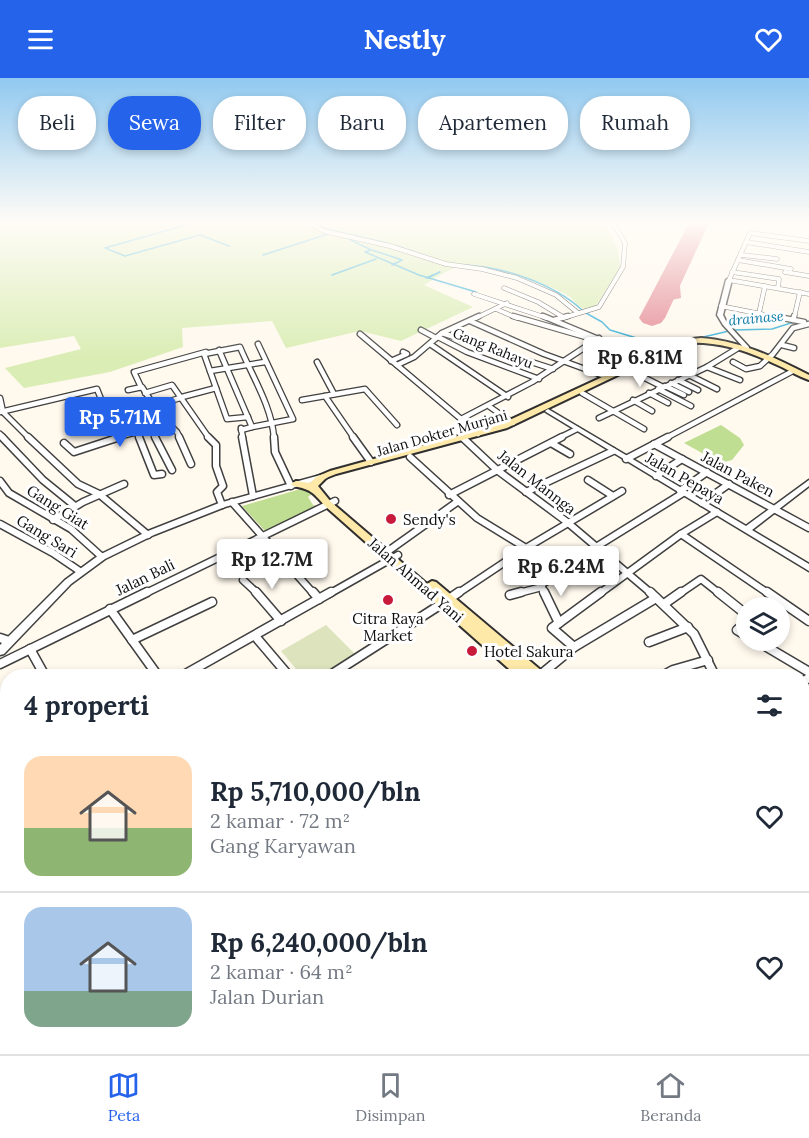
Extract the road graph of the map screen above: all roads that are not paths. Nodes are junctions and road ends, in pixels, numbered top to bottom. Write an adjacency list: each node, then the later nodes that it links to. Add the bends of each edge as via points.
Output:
1 (479, 269): 21 (street, via 514,277 556,295)
2 (622, 269): 21 (street, via 601,305)
3 (734, 269): 7 (street)
4 (788, 269): 5 (street)
5 (791, 269)
6 (782, 271): 8 (street)
7 (732, 272): 10 (street); 14 (street, via 779,279)
8 (809, 276)
9 (800, 279): 11 (street)
10 (729, 280): 12 (street); 19 (street)
11 (809, 281)
12 (765, 286): 14 (street); 22 (street)
13 (504, 288): 23 (street)
14 (778, 288): 15 (street)
15 (800, 292): 17 (street); 25 (street)
16 (474, 294): 18 (street)
17 (809, 294)
18 (507, 303): 20 (street); 24 (street)
19 (721, 306): 22 (street); 38 (street, via 720,315)
20 (496, 309): 26 (street); 28 (street)
21 (582, 312): 23 (street)
22 (759, 313): 25 (street)
23 (563, 316): 24 (street)
24 (555, 320): 28 (street); 32 (street)
25 (793, 320): 27 (street)
26 (471, 321): 31 (street); 47 (street)
27 (809, 323): 35 (street, via 793,328)
28 (545, 326): 32 (street)
29 (421, 330): 31 (street)
30 (360, 334): 48 (street)
31 (439, 336): 34 (street); 37 (street); 44 (street, Gang Rahayu)
32 (597, 339): 45 (street); 47 (street)
33 (258, 344): 49 (street)
34 (430, 344): 53 (street); 79 (street)
35 (782, 345): 39 (street); 46 (street)
36 (737, 346): 38 (main road); 41 (main road, Jalan Dokter Murjani, via 679,344); 46 (main road); 54 (street)
37 (487, 348): 44 (street); 56 (street)
38 (747, 348): 46 (main road)
39 (794, 348)
40 (219, 350): 42 (street); 52 (street, via 238,346); 55 (street)
41 (662, 351): 45 (main road, Jalan Dokter Murjani); 57 (main road, Jalan Dokter Murjani)
42 (206, 352): 58 (street); 68 (street, via 134,372)
43 (403, 352): 48 (street, via 407,354)
44 (474, 355): 62 (street, Gang Rahayu)
45 (644, 358): 57 (main road, Jalan Dokter Murjani)
46 (769, 359): 50 (street, via 750,369); 59 (main road); 65 (main road)
47 (565, 360): 56 (street); 61 (street)
48 (391, 361): 53 (street)
49 (265, 362): 52 (street); 96 (street, via 293,419)
50 (733, 362)
51 (317, 363): 76 (street)
52 (247, 364): 55 (street); 96 (street)
53 (397, 365): 95 (street)
54 (707, 367): 60 (street); 64 (street)
55 (228, 368): 58 (street); 92 (street)
56 (553, 369): 62 (street)
57 (627, 369): 61 (main road, Jalan Dokter Murjani); 66 (main road, Jalan Dokter Murjani); 67 (street)
58 (210, 372): 69 (street)
59 (791, 372): 65 (main road); 112 (street)
60 (689, 375): 63 (street); 70 (street)
61 (607, 377): 66 (main road, Jalan Dokter Murjani)
62 (539, 379): 79 (street)
63 (678, 380): 67 (street); 72 (street)
64 (740, 380)
65 (809, 380)
66 (598, 383): 74 (main road, Jalan Dokter Murjani); 97 (main road, Jalan Dokter Murjani)
67 (664, 386): 75 (street); 77 (street); 86 (street)
68 (141, 387): 71 (street); 73 (street)
69 (216, 387): 81 (street); 93 (street, via 227,419)
70 (717, 389)
71 (128, 390)
72 (698, 390)
73 (145, 393): 81 (street, via 172,385); 85 (street)
74 (582, 393): 88 (main road, Jalan Dokter Murjani); 89 (street)
75 (649, 393): 83 (street); 84 (street)
76 (334, 394): 78 (street); 99 (street, via 364,389)
77 (686, 394)
78 (325, 396): 82 (street); 119 (street)
79 (508, 397): 87 (street)
80 (0, 398): 91 (street)
81 (181, 398): 85 (street); 142 (street, via 216,445 216,466 223,486 217,492)
82 (302, 400)
83 (633, 400): 89 (street); 90 (street)
84 (668, 403)
85 (154, 406): 98 (street)
86 (691, 406)
87 (490, 407): 95 (street); 97 (street)
88 (548, 411): 101 (street, Jalan Pepaya); 109 (main road, Jalan Dokter Murjani, via 507,429)
89 (614, 411): 94 (street); 102 (street)
90 (652, 411)
91 (1, 412): 108 (street, via 98,389); 136 (street, via 78,484)
92 (248, 417): 93 (street); 100 (street)
93 (240, 418): 104 (street)
94 (599, 418)
95 (461, 419): 107 (street)
96 (272, 423): 100 (street); 132 (street, via 275,452)
97 (513, 423): 107 (main road, Jalan Dokter Murjani)
98 (170, 424): 103 (street); 120 (street)
99 (397, 425)
100 (252, 427): 104 (street)
101 (578, 429): 111 (street); 113 (street, Jalan Pepaya)
102 (644, 429)
103 (152, 430): 106 (street); 121 (street)
104 (241, 430): 138 (street)
105 (0, 434): 144 (street, via 43,480)
106 (138, 434): 108 (street); 124 (street, via 154,475)
107 (478, 434): 109 (main road, Jalan Dokter Murjani)
108 (116, 437): 110 (street, via 74,452)
109 (465, 440): 115 (main road, Jalan Dokter Murjani); 116 (main road, Jalan Dokter Murjani); 122 (street, Jalan Mannga)
110 (64, 443)
111 (551, 443): 114 (street); 122 (street)
112 (654, 444): 117 (street); 118 (street, Jalan Paken)
113 (613, 451): 117 (street, Jalan Pepaya); 134 (street)
114 (570, 454)
115 (410, 457): 116 (main road, Jalan Dokter Murjani); 137 (street)
116 (391, 459): 119 (main road, Jalan Dokter Murjani); 129 (main road, Jalan Dokter Murjani)
117 (626, 459): 125 (street, Jalan Pepaya)
118 (682, 459): 123 (street, Jalan Paken); 125 (street)
119 (371, 462): 129 (main road, Jalan Dokter Murjani)
120 (191, 464)
121 (172, 470)
122 (497, 470): 134 (street, Jalan Mannga); 137 (street)
123 (707, 472): 131 (street, Jalan Paken); 135 (street)
124 (162, 474)
125 (656, 476): 135 (street, Jalan Pepaya)
126 (588, 480): 139 (street)
127 (0, 481): 147 (street, Gang Giat, via 9,493)
128 (809, 482): 145 (street)
129 (318, 483): 132 (street, Jalan Dokter Murjani); 132 (main road); 140 (main road, Jalan Ahmad Yani)
130 (124, 484): 136 (street)
131 (729, 484): 143 (street); 145 (street, Jalan Paken)
132 (293, 485): 138 (street, Jalan Dokter Murjani)
133 (622, 490): 139 (street)
134 (526, 492): 148 (street, Jalan Mannga)
135 (681, 492): 143 (street, Jalan Pepaya); 155 (street)
136 (99, 494): 144 (street); 153 (street)
137 (449, 495): 141 (street)
138 (254, 496): 142 (street, Jalan Dokter Murjani)
139 (613, 496): 148 (street)
140 (331, 502): 154 (street, Jalan Bali); 157 (main road, Jalan Ahmad Yani)
141 (457, 502): 156 (street, via 490,528); 157 (street)
142 (227, 503): 153 (street, Jalan Dokter Murjani); 154 (street)
143 (702, 503): 146 (street, Jalan Pepaya)
144 (75, 506): 147 (street)
145 (774, 508): 150 (street, Jalan Paken); 151 (street)
146 (717, 512): 151 (street, Jalan Pepaya); 152 (street)
147 (53, 520): 158 (street, Gang Giat, via 71,529)
148 (567, 522): 155 (street, Jalan Mannga); 156 (street)
149 (0, 524): 161 (street, Gang Sari)
150 (809, 528)
151 (747, 530): 160 (street, Jalan Pepaya)
152 (681, 534): 162 (street); 174 (street)
153 (148, 535): 158 (street, Jalan Dokter Murjani)
154 (260, 536): 166 (street); 172 (street, Jalan Bali)
155 (596, 547): 162 (street, Jalan Mannga); 164 (street)
156 (526, 548): 159 (street)
157 (394, 554): 166 (street); 168 (main road, Jalan Ahmad Yani)
158 (102, 557): 161 (street, Jalan Dokter Murjani)
159 (512, 558): 164 (street); 168 (street)
160 (809, 568)
161 (81, 572): 178 (street, Jalan Dokter Murjani)
162 (628, 574): 167 (street, Jalan Mannga); 175 (street)
163 (243, 580): 173 (street)
164 (542, 586): 165 (street); 175 (street)
165 (510, 595)
166 (319, 598): 173 (street)
167 (656, 598): 170 (street, Jalan Mannga); 181 (street)
168 (446, 601): 191 (street); 192 (main road, Jalan Ahmad Yani); 193 (main road, Jalan Ahmad Yani)
169 (212, 602): 179 (street)
170 (664, 604): 171 (street, via 701,579); 176 (street, Jalan Mannga)
171 (736, 606)
172 (110, 609): 179 (street); 182 (street, Jalan Bali)
173 (281, 621): 177 (street)
174 (809, 621)
175 (559, 623): 181 (street, via 552,630)
176 (688, 627): 180 (street); 185 (street, Jalan Mannga)
177 (255, 636): 189 (street); 190 (street)
178 (4, 640): 183 (street, Jalan Dokter Murjani)
179 (132, 640): 188 (street)
180 (649, 642)
181 (574, 647): 194 (street)
182 (30, 649): 186 (street, Jalan Bali); 187 (street)
183 (0, 651)
184 (774, 651): 197 (street)
185 (708, 660): 195 (street); 196 (street, Jalan Mannga)
186 (0, 664)
187 (41, 669)
188 (153, 669)
189 (195, 669)
190 (283, 669)
191 (340, 669)
192 (518, 669)
193 (530, 669)
194 (547, 669)
195 (677, 669)
196 (712, 669)
197 (804, 669)

